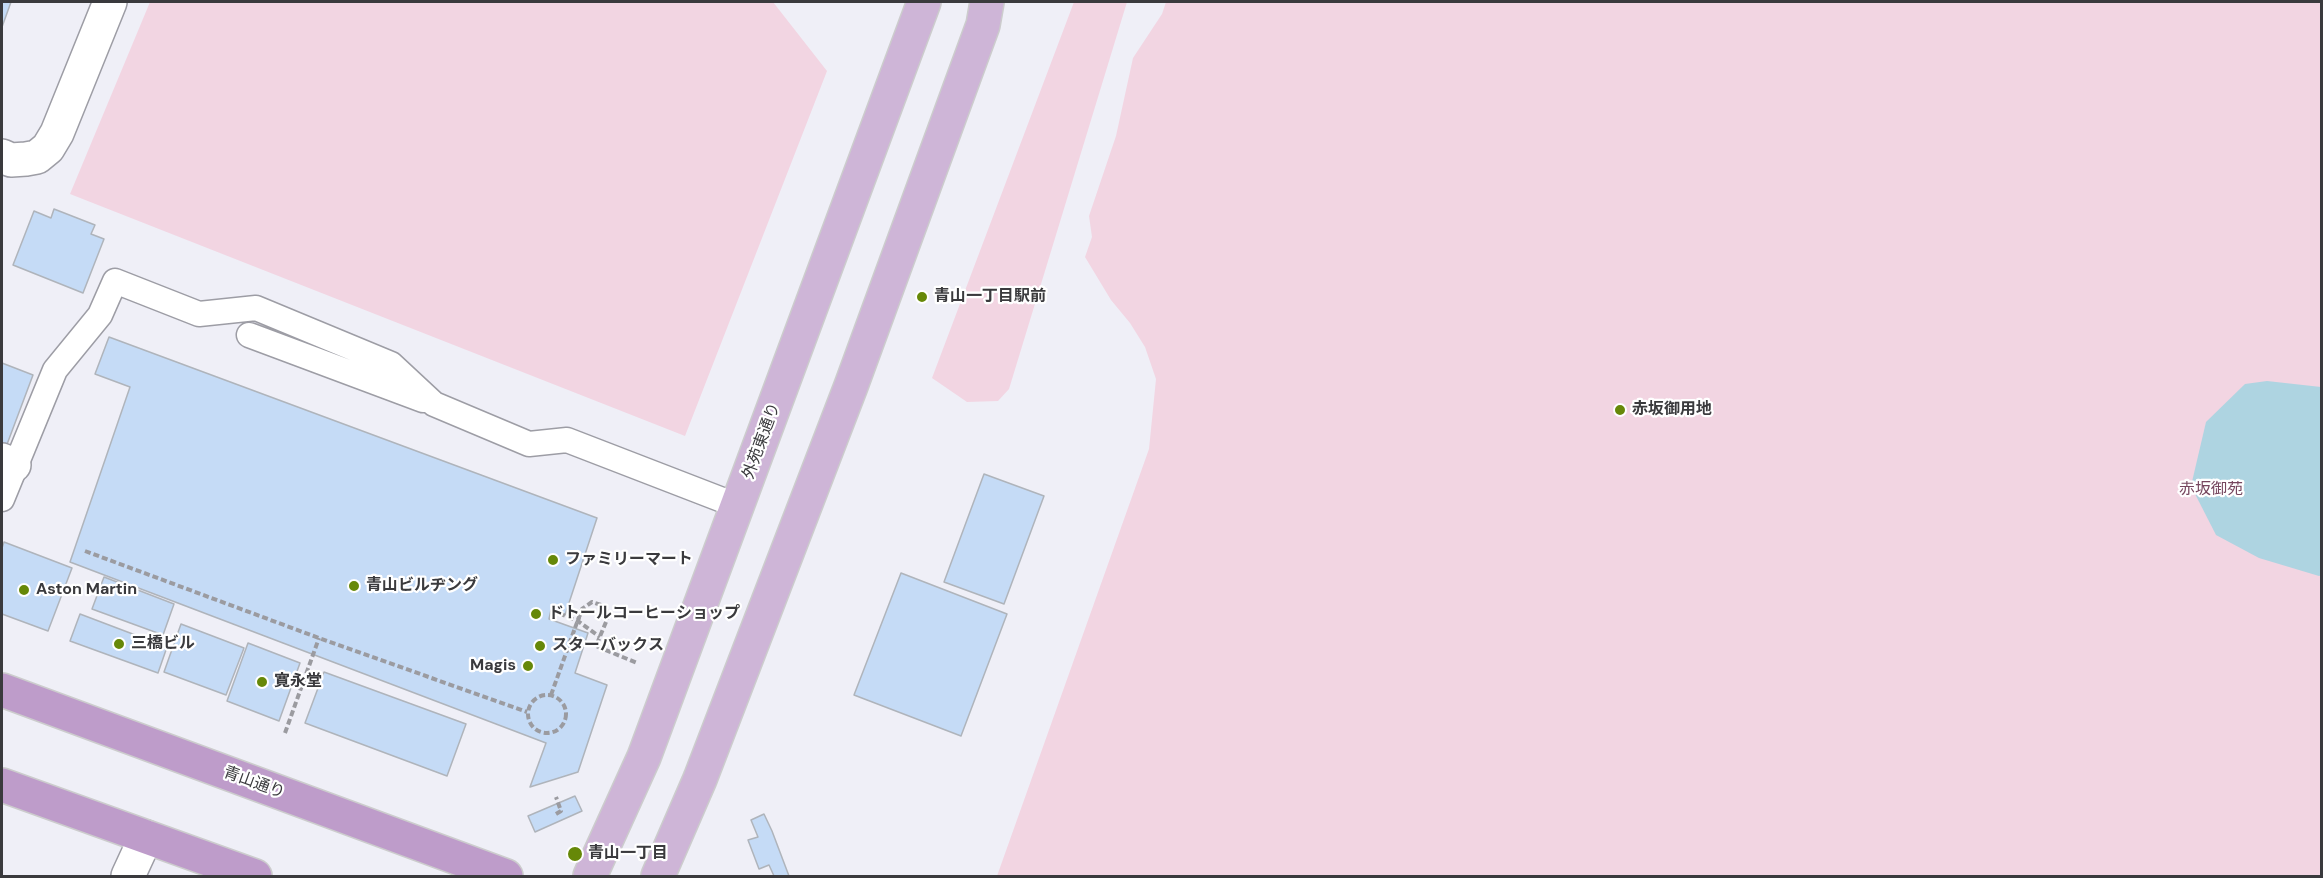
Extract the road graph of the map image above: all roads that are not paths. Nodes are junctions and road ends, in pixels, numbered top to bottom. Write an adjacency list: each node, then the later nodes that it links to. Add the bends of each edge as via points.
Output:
1 (110, 2): 4 (street, via 48,148 37,157 26,159)
2 (924, 2): 9 (main road, 外苑東通り)
3 (987, 2): 18 (main road, via 983,25 851,386 700,779)
4 (2, 156)
5 (249, 335): 6 (lane)
6 (434, 404): 7 (lane, via 391,364 256,308 198,314 115,281 100,315 55,370); 9 (lane, via 529,444 567,440)
7 (8, 463): 8 (lane)
8 (2, 499)
9 (738, 506): 17 (main road, 外苑東通り, via 644,757)
10 (2, 690): 16 (highway, 青山通り)
11 (2, 785): 12 (highway)
12 (146, 837): 13 (highway); 14 (street)
13 (214, 870): 15 (highway)
14 (128, 876)
15 (255, 876)
16 (506, 876)
17 (590, 876)
18 (658, 876)

